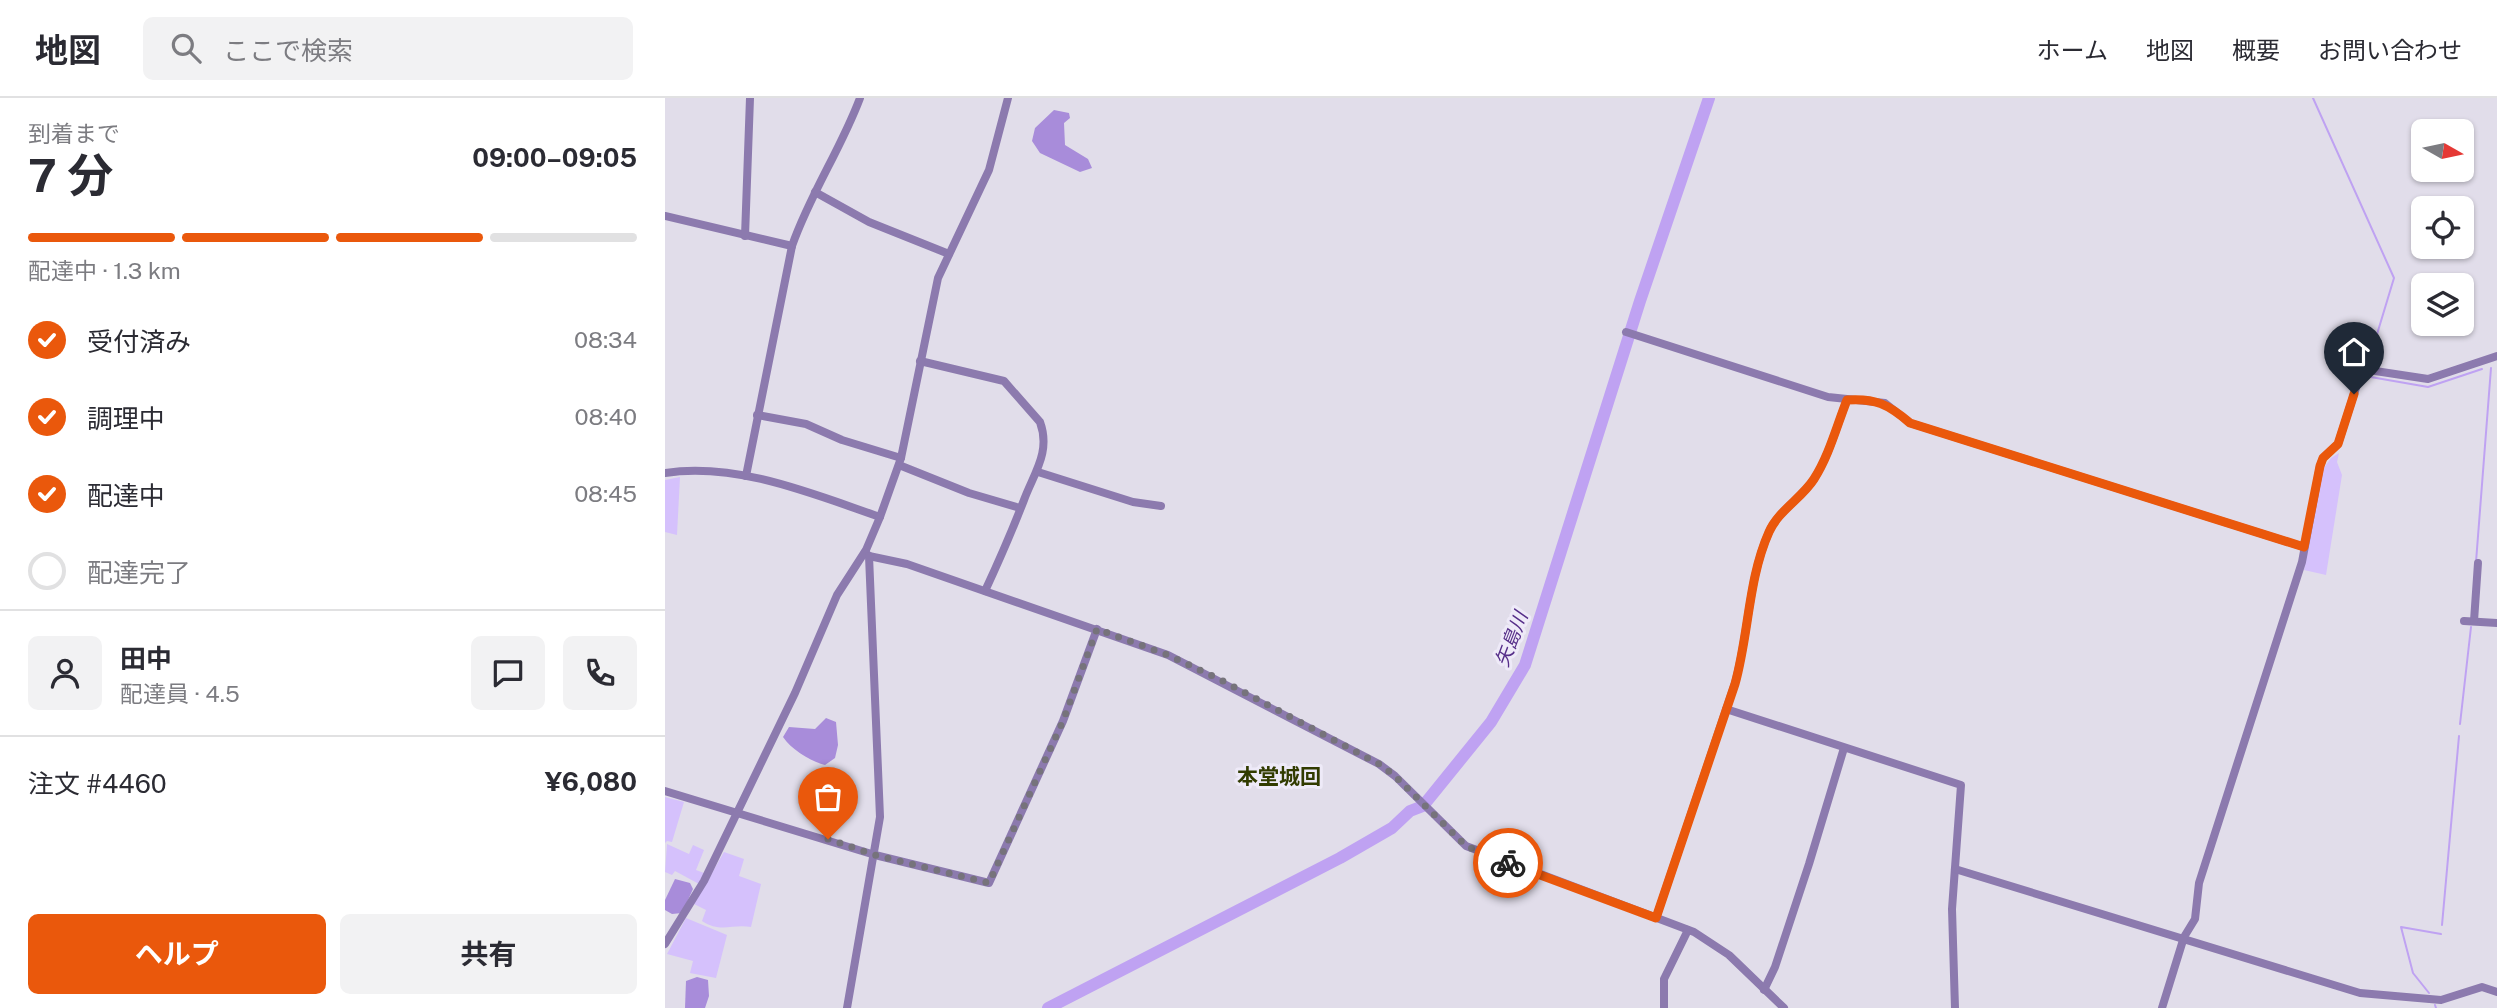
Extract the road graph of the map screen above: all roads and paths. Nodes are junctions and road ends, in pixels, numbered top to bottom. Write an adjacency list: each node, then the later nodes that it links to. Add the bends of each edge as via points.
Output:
1 (750, 98): 6 (street)
2 (860, 98): 4 (street)
3 (1008, 98): 8 (street, via 989,170)
4 (815, 192): 7 (street); 8 (street, via 869,222)
5 (665, 216): 6 (street)
6 (745, 236): 7 (street)
7 (792, 246): 13 (street)
8 (949, 254): 11 (street, via 938,278)
9 (1626, 332): 12 (street)
10 (2497, 356): 21 (street, via 2428,379 2362,369 2338,444 2320,466)
11 (920, 361): 14 (street); 15 (street, via 1004,381 1040,422 1044,440)
12 (1847, 400): 21 (street, via 1885,403 1910,423); 29 (street, via 1818,472 1777,519 1766,540 1752,589 1743,655)
13 (757, 415): 14 (street, via 806,424); 17 (street)
14 (900, 462): 19 (street, via 969,493); 20 (street)
15 (1038, 472): 18 (street, via 1133,502); 19 (street)
16 (665, 473): 17 (street)
17 (746, 475): 20 (street)
18 (1161, 506)
19 (1020, 508): 24 (street)
20 (880, 517): 22 (street)
21 (2304, 547): 37 (street, via 2199,883 2195,919)
22 (867, 554): 24 (street); 32 (street, via 837,596); 33 (street, via 880,817)
23 (2478, 563): 26 (street)
24 (985, 591): 28 (street)
25 (2464, 621): 26 (street)
26 (2474, 621): 27 (street)
27 (2497, 623)
28 (1097, 629): 33 (street, via 1063,721 989,883); 35 (street, via 1221,680 1379,764 1466,846)
29 (1726, 709): 30 (street); 35 (street)
30 (1844, 748): 34 (street, via 1961,785); 39 (street)
31 (665, 791): 32 (street)
32 (737, 812): 33 (street); 38 (street, via 704,881)
33 (875, 855): 42 (street)
34 (1955, 869): 37 (street); 45 (street)
35 (1656, 918): 36 (street)
36 (1688, 930): 39 (street, via 1729,955); 43 (street, via 1664,979)
37 (2184, 937): 41 (street, via 2360,993); 46 (street)
38 (665, 944)
39 (1764, 990): 44 (street)
40 (2497, 992): 41 (street, via 2482,987)
41 (2441, 1004)
42 (847, 1008)
43 (1664, 1008)
44 (1784, 1008)
45 (1955, 1008)
46 (2162, 1008)

